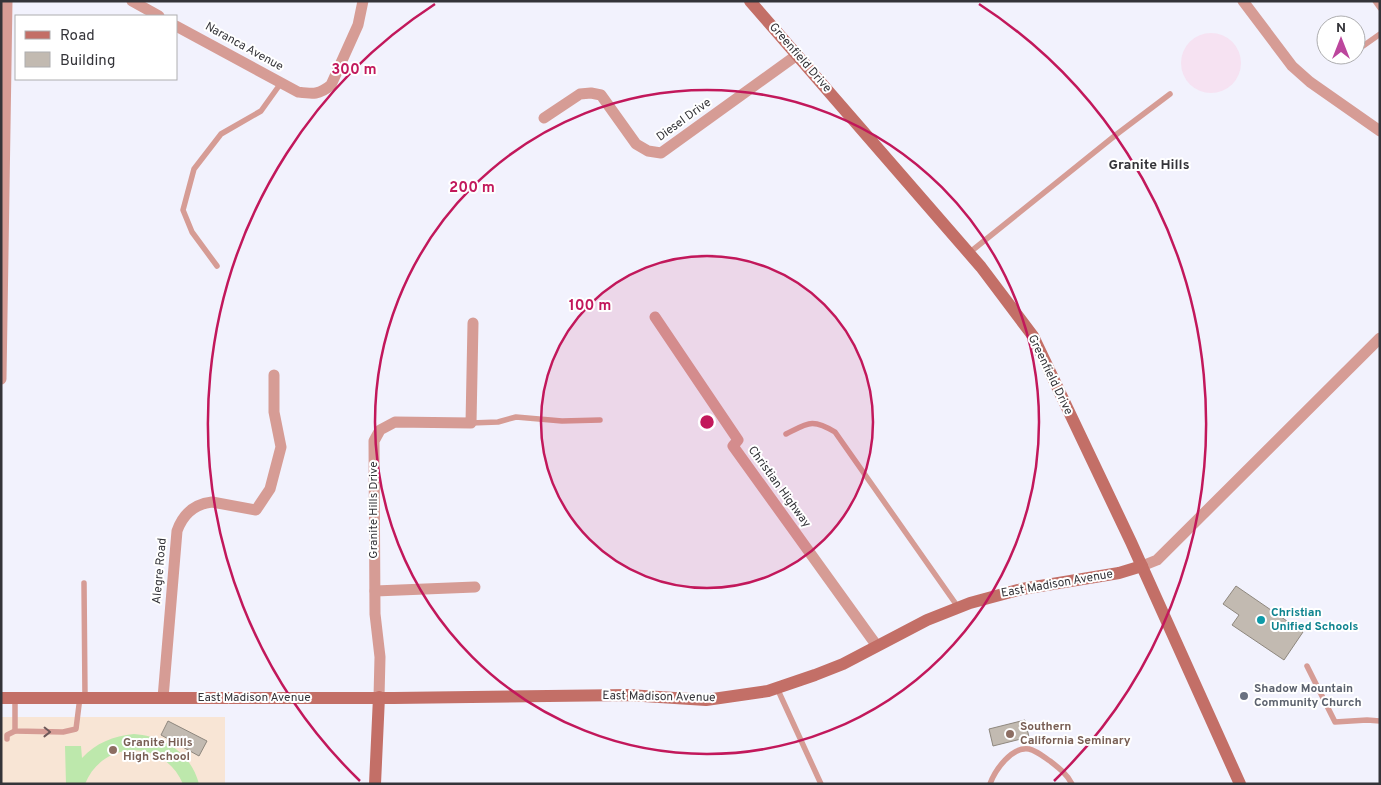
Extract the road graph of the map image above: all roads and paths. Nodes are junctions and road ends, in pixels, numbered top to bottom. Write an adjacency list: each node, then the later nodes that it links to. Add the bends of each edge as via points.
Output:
1 (7, 1): 23 (street)
2 (132, 1): 8 (street)
3 (363, 1): 13 (street, Naranca Avenue, via 358,25 331,85 314,94 298,92)
4 (750, 1): 12 (street, Greenfield Drive)
5 (1243, 1): 16 (street, via 1292,66)
6 (1375, 1): 7 (lane)
7 (1380, 8)
8 (157, 15)
9 (178, 27): 13 (street, Naranca Avenue)
10 (1380, 34): 11 (lane)
11 (1366, 44)
12 (797, 55): 15 (street, Diesel Drive, via 661,153 636,144 601,95 580,94); 17 (street, Greenfield Drive)
13 (281, 83): 18 (lane, via 261,111 221,134 194,169 183,210 192,232)
14 (1170, 94): 17 (lane)
15 (544, 118)
16 (1380, 132)
17 (969, 253): 27 (street, Greenfield Drive, via 1033,336)
18 (217, 266)
19 (655, 317): 32 (street, Christian Highway, via 738,440 734,446)
20 (473, 323): 25 (street)
21 (1380, 338): 27 (street, East Madison Avenue, via 1157,560)
22 (274, 375): 39 (street, Alegre Road, via 274,412 281,446 270,489 256,510 206,503 188,512 179,524)
23 (1, 378)
24 (600, 420): 25 (lane, via 516,417 498,422)
25 (471, 423): 30 (street, Granite Hills Drive, via 396,422 380,430 374,441)
26 (786, 434): 31 (lane, via 809,423 823,425 834,432)
27 (1142, 566): 31 (street, East Madison Avenue, via 1013,591); 47 (street, Greenfield Drive)
28 (84, 583): 35 (lane)
29 (475, 587): 30 (street)
30 (375, 591): 36 (street, Granite Hills Drive, via 380,657)
31 (958, 608): 32 (street, East Madison Avenue)
32 (877, 646): 34 (street, East Madison Avenue, via 843,664)
33 (1307, 666): 40 (lane, via 1335,722)
34 (777, 688): 36 (street, East Madison Avenue, via 706,700 628,695); 44 (lane)
35 (82, 697): 38 (street, East Madison Avenue); 39 (street, East Madison Avenue); 41 (lane, one-way to 35, via 63,732 76,728)
36 (379, 697): 39 (street, East Madison Avenue); 43 (street, Granite Hills Drive)
37 (1, 698): 38 (street, East Madison Avenue)
38 (15, 698): 41 (lane)
39 (163, 698)
40 (1380, 722)
41 (14, 731): 42 (lane, via 7,735)
42 (7, 739)
43 (374, 784)
44 (821, 784)
45 (990, 784): 46 (lane, via 998,767 1008,758 1015,752 1029,749 1058,767)
46 (1072, 784)
47 (1240, 784)

